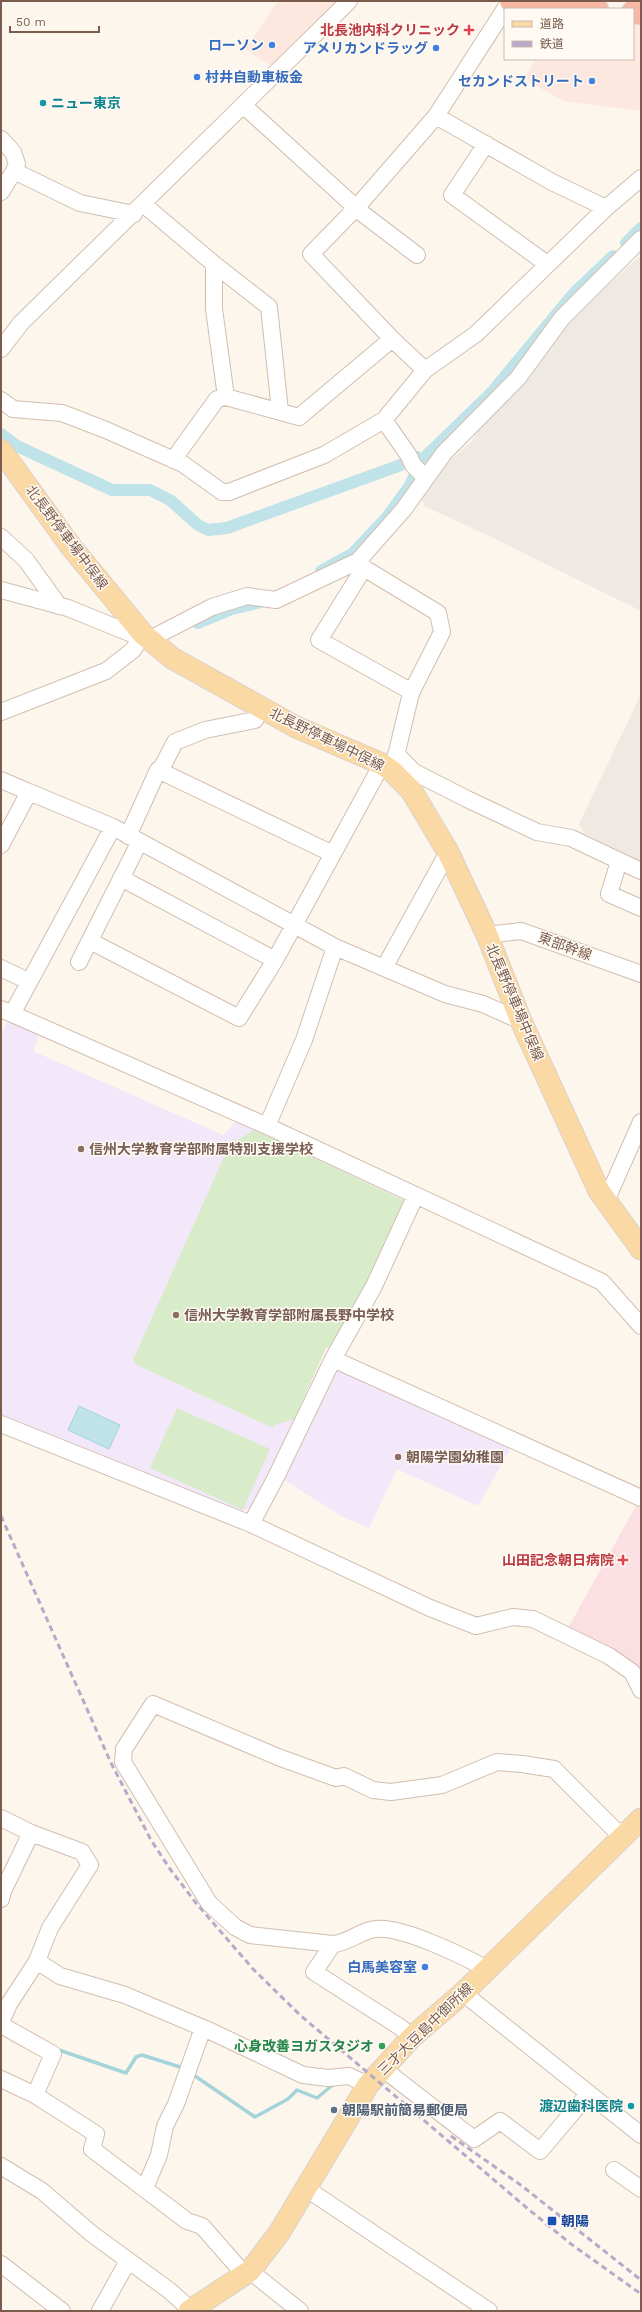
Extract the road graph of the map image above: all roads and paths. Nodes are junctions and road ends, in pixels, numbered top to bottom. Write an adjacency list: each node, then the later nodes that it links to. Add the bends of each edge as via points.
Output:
1 (350, 1): 5 (street)
2 (510, 1): 3 (highway)
3 (586, 8)
4 (504, 10): 6 (street)
5 (243, 105): 12 (street); 14 (street)
6 (436, 116): 8 (street); 12 (street)
7 (1, 139): 9 (street, via 13,152 17,164)
8 (486, 144): 13 (street, via 552,182); 18 (street, via 452,195)
9 (14, 171): 11 (street); 14 (street, via 80,203)
10 (641, 178): 13 (street)
11 (1, 192)
12 (356, 208): 16 (street); 19 (street, via 310,254)
13 (606, 208): 18 (street)
14 (138, 209): 17 (street); 20 (street, via 21,323)
15 (641, 239): 28 (street, via 562,318 518,378 444,453)
16 (417, 255)
17 (214, 264): 22 (street, via 214,309); 24 (street, via 269,307)
18 (547, 264): 21 (street, via 476,334)
19 (392, 339): 21 (street); 24 (street, via 299,417)
20 (1, 349)
21 (425, 370): 25 (street)
22 (226, 397): 24 (street); 27 (street, via 217,399)
23 (1, 400): 27 (street, via 13,409 62,413)
24 (280, 411)
25 (384, 420): 27 (street, via 324,455 229,492 222,492 183,464); 28 (street)
26 (1, 450): 33 (main road, 北長野停車場中俣線, via 72,548)
27 (173, 460)
28 (417, 467): 30 (street, via 404,509)
29 (1, 537): 32 (street, via 26,560)
30 (361, 564): 33 (street, via 276,600 247,596 212,607); 34 (street, via 438,613 442,632); 34 (street, via 319,640)
31 (1, 590): 32 (street)
32 (59, 606): 33 (street)
33 (146, 637): 35 (main road, 北長野停車場中俣線, via 172,658); 36 (street, via 106,671)
34 (412, 692): 37 (street)
35 (262, 708): 37 (main road, 北長野停車場中俣線, via 296,727); 38 (street, via 255,720 205,730 175,742)
36 (1, 712)
37 (390, 763): 44 (main road, 北長野停車場中俣線, via 411,790); 45 (street); 46 (street, via 414,772 537,832 571,838)
38 (160, 771): 42 (street, via 158,770); 45 (street)
39 (1, 780): 40 (street)
40 (29, 792): 41 (street); 43 (street)
41 (113, 827): 42 (street); 59 (street)
42 (133, 840): 48 (street); 50 (street)
43 (1, 845)
44 (448, 852): 51 (main road, 北長野停車場中俣線); 57 (street)
45 (333, 854): 50 (street)
46 (619, 861): 47 (street); 49 (street, via 609,894)
47 (641, 871)
48 (121, 878): 52 (street); 54 (street)
49 (641, 908)
50 (294, 925): 53 (street); 54 (street)
51 (487, 935): 58 (street, 東部幹線, via 521,931); 61 (main road, 北長野停車場中俣線)
52 (90, 941): 54 (street, via 239,1018); 55 (street)
53 (335, 947): 57 (street); 63 (street, via 304,1040)
54 (275, 960)
55 (80, 962)
56 (1, 968): 59 (street)
57 (384, 968): 61 (street, via 445,994 483,1004)
58 (641, 974)
59 (28, 981): 60 (street)
60 (6, 1011): 63 (street)
61 (521, 1021): 65 (main road, 北長野停車場中俣線, via 599,1191)
62 (641, 1122): 65 (street)
63 (267, 1126): 64 (street)
64 (415, 1197): 67 (street, via 602,1282); 68 (street, via 374,1286)
65 (606, 1200): 66 (main road, 北長野停車場中俣線)
66 (641, 1249)
67 (641, 1326)
68 (333, 1359): 70 (street); 71 (street)
69 (1, 1424): 71 (street)
70 (641, 1498)
71 (251, 1524): 72 (street, via 430,1608 476,1626 513,1617 533,1619 609,1656 632,1672)
72 (641, 1690)
73 (1, 1818): 75 (street)
74 (635, 1826): 77 (street, via 616,1831 554,1769 497,1762 442,1785 391,1792 373,1790 344,1776 336,1778 278,1757 153,1704 124,1749 124,1762 209,1903 235,1927 250,1935); 79 (main road, 三才大豆島中御所線)
75 (31, 1833): 76 (street); 78 (street, via 82,1852 90,1865 50,1928)
76 (1, 1899)
77 (333, 1944): 79 (street, via 342,1943 374,1929 387,1928 457,1953); 83 (street, via 314,1972)
78 (37, 1961): 81 (street, via 9,2004); 82 (street, via 60,1976 125,1995)
79 (487, 1969): 80 (main road, 三才大豆島中御所線)
80 (463, 1993): 83 (main road, 三才大豆島中御所線); 87 (street)
81 (1, 2024): 88 (street, via 54,2054)
82 (203, 2028): 86 (street, via 303,2074 328,2078 349,2076); 92 (street, via 176,2104 165,2126 160,2154)
83 (412, 2037): 84 (main road, 三才大豆島中御所線)
84 (382, 2068): 86 (main road, 三才大豆島中御所線); 87 (street, via 474,2139 500,2121 540,2151)
85 (1, 2079): 88 (street)
86 (368, 2085): 93 (main road, 三才大豆島中御所線)
87 (589, 2093): 89 (street)
88 (35, 2095): 92 (street, via 96,2134 92,2150)
89 (641, 2135)
90 (1, 2166): 95 (street, via 42,2191)
91 (614, 2170): 94 (street)
92 (146, 2188): 97 (street, via 187,2220 202,2226)
93 (307, 2189): 97 (main road, 三才大豆島中御所線, via 280,2233); 102 (street)
94 (641, 2190)
95 (128, 2261): 99 (street); 100 (street, via 170,2291)
96 (1, 2264): 98 (street)
97 (248, 2273): 100 (main road, 三才大豆島中御所線); 101 (street)
98 (62, 2311)
99 (100, 2311)
100 (190, 2311)
101 (300, 2311)
102 (488, 2311)

